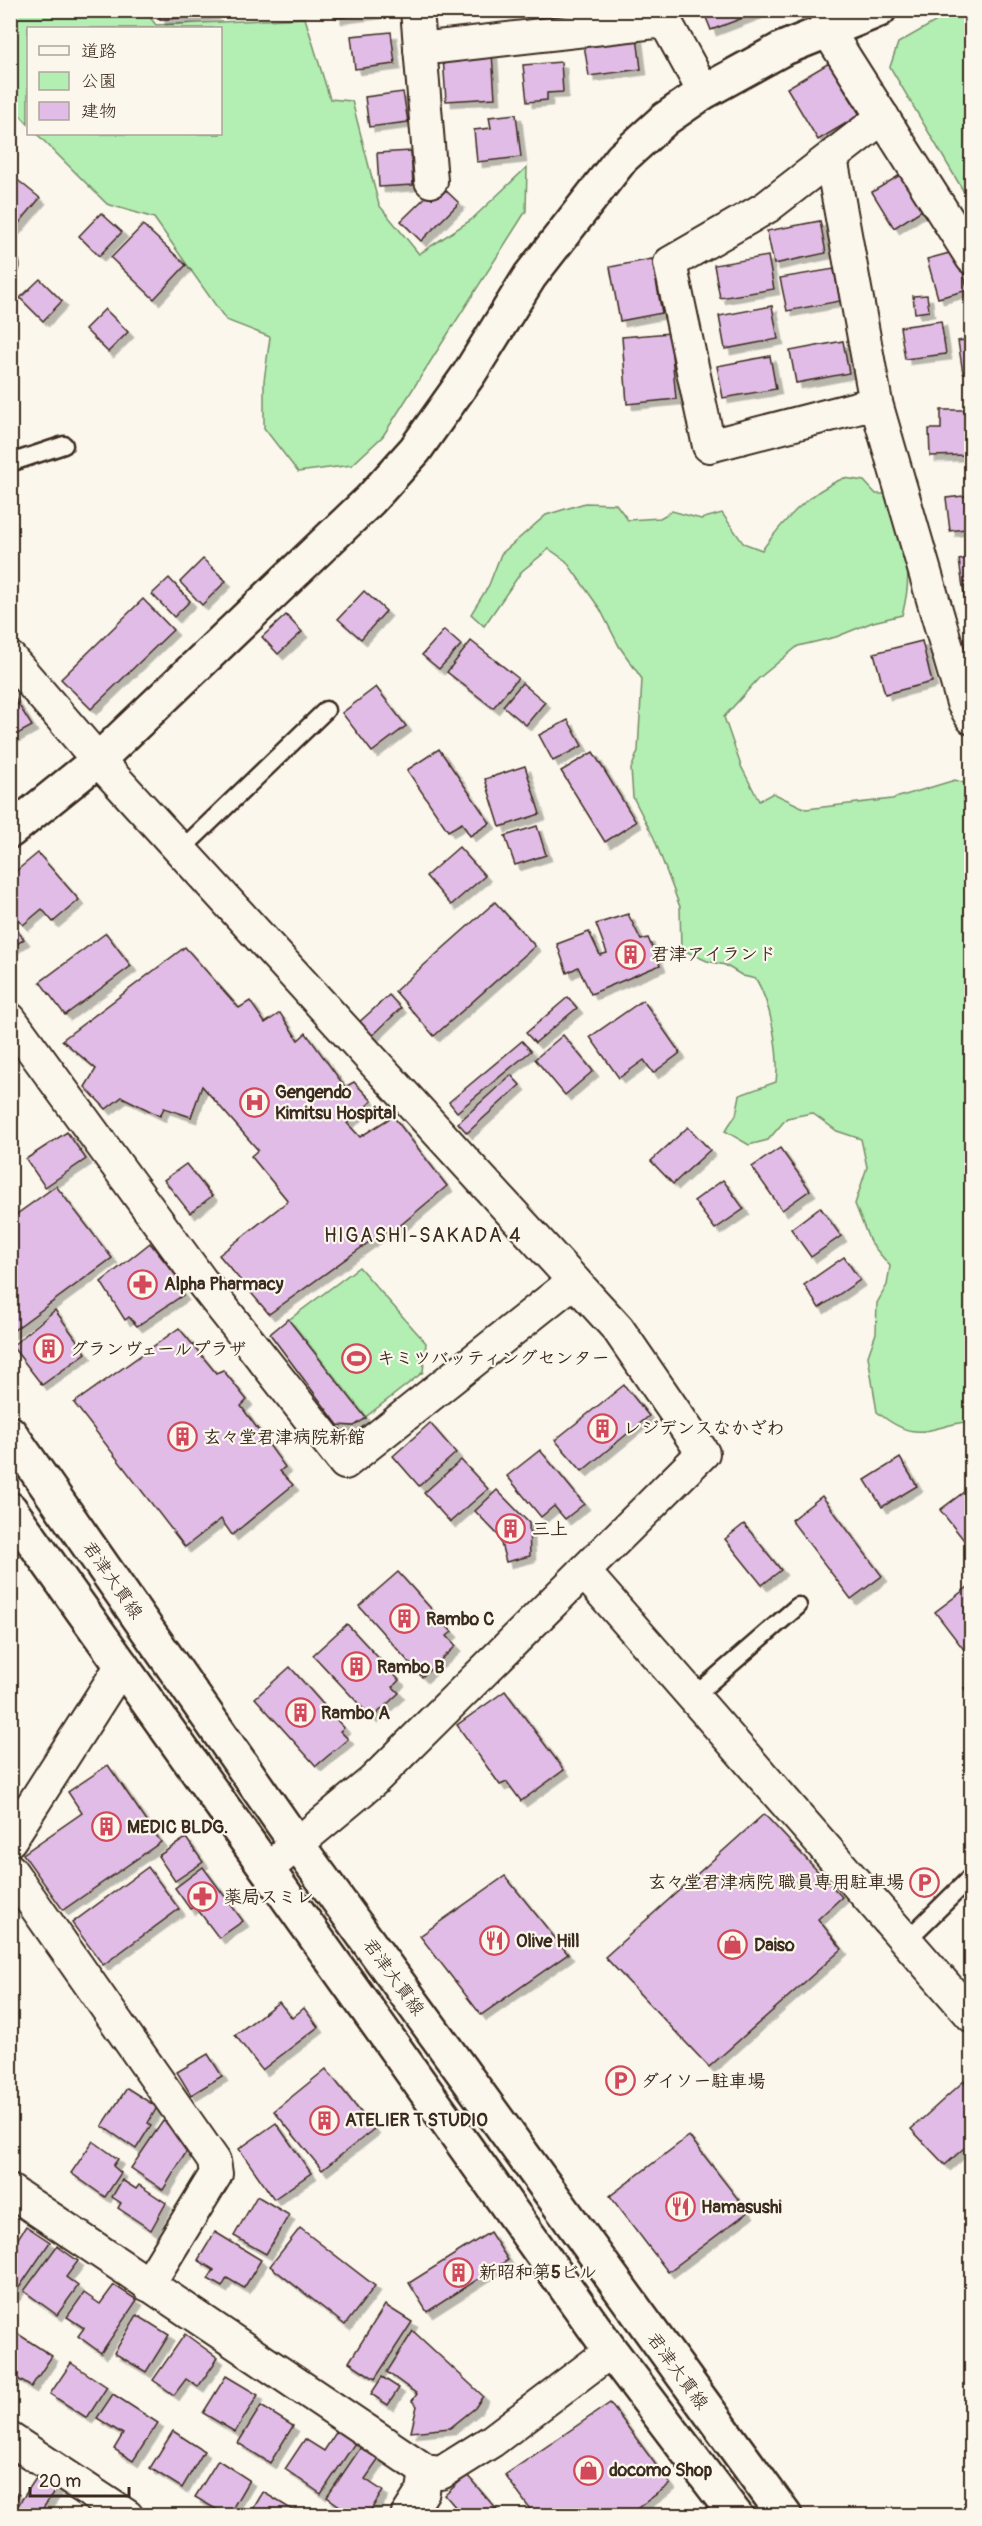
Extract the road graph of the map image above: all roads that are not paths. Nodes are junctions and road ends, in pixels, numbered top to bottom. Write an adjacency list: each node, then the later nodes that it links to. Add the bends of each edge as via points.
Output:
1 (417, 10): 5 (street)
2 (879, 10): 4 (main road)
3 (662, 16): 5 (street); 6 (street)
4 (827, 21): 6 (main road); 7 (street)
5 (420, 49): 9 (street)
6 (704, 92): 17 (main road, via 665,118 622,158 530,276 469,374 415,450 370,500)
7 (883, 117): 8 (street); 10 (street)
8 (831, 158): 11 (street); 11 (street, via 767,207 670,263 709,446)
9 (431, 181)
10 (972, 258)
11 (876, 403): 16 (street, via 963,703)
12 (64, 445): 13 (lane)
13 (10, 463)
14 (10, 658): 17 (street)
15 (326, 710): 19 (lane)
16 (972, 718)
17 (98, 760): 18 (main road); 19 (street)
18 (10, 831)
19 (181, 850): 21 (street)
20 (10, 1019): 21 (street, via 202,1282 345,1463)
21 (574, 1281): 24 (street, via 618,1329 703,1453)
22 (10, 1433): 29 (main road, 君津大貫線)
23 (10, 1509): 26 (main road)
24 (585, 1573): 27 (street); 29 (street, via 373,1781)
25 (798, 1606): 27 (lane)
26 (122, 1665): 28 (street); 30 (main road)
27 (693, 1697): 33 (street)
28 (10, 1840)
29 (298, 1845): 30 (street); 43 (main road, 君津大貫線)
30 (267, 1869): 37 (main road)
31 (10, 1870): 36 (street, via 214,2161 216,2174)
32 (972, 1876): 33 (lane)
33 (906, 1941): 34 (street)
34 (972, 2016)
35 (10, 2192): 36 (street)
36 (148, 2285): 39 (street)
37 (610, 2351): 39 (street, via 492,2441 441,2473); 42 (main road)
38 (10, 2439): 40 (street)
39 (426, 2471): 41 (street, via 423,2491)
40 (127, 2516)
41 (407, 2516)
42 (736, 2516)
43 (785, 2516)

